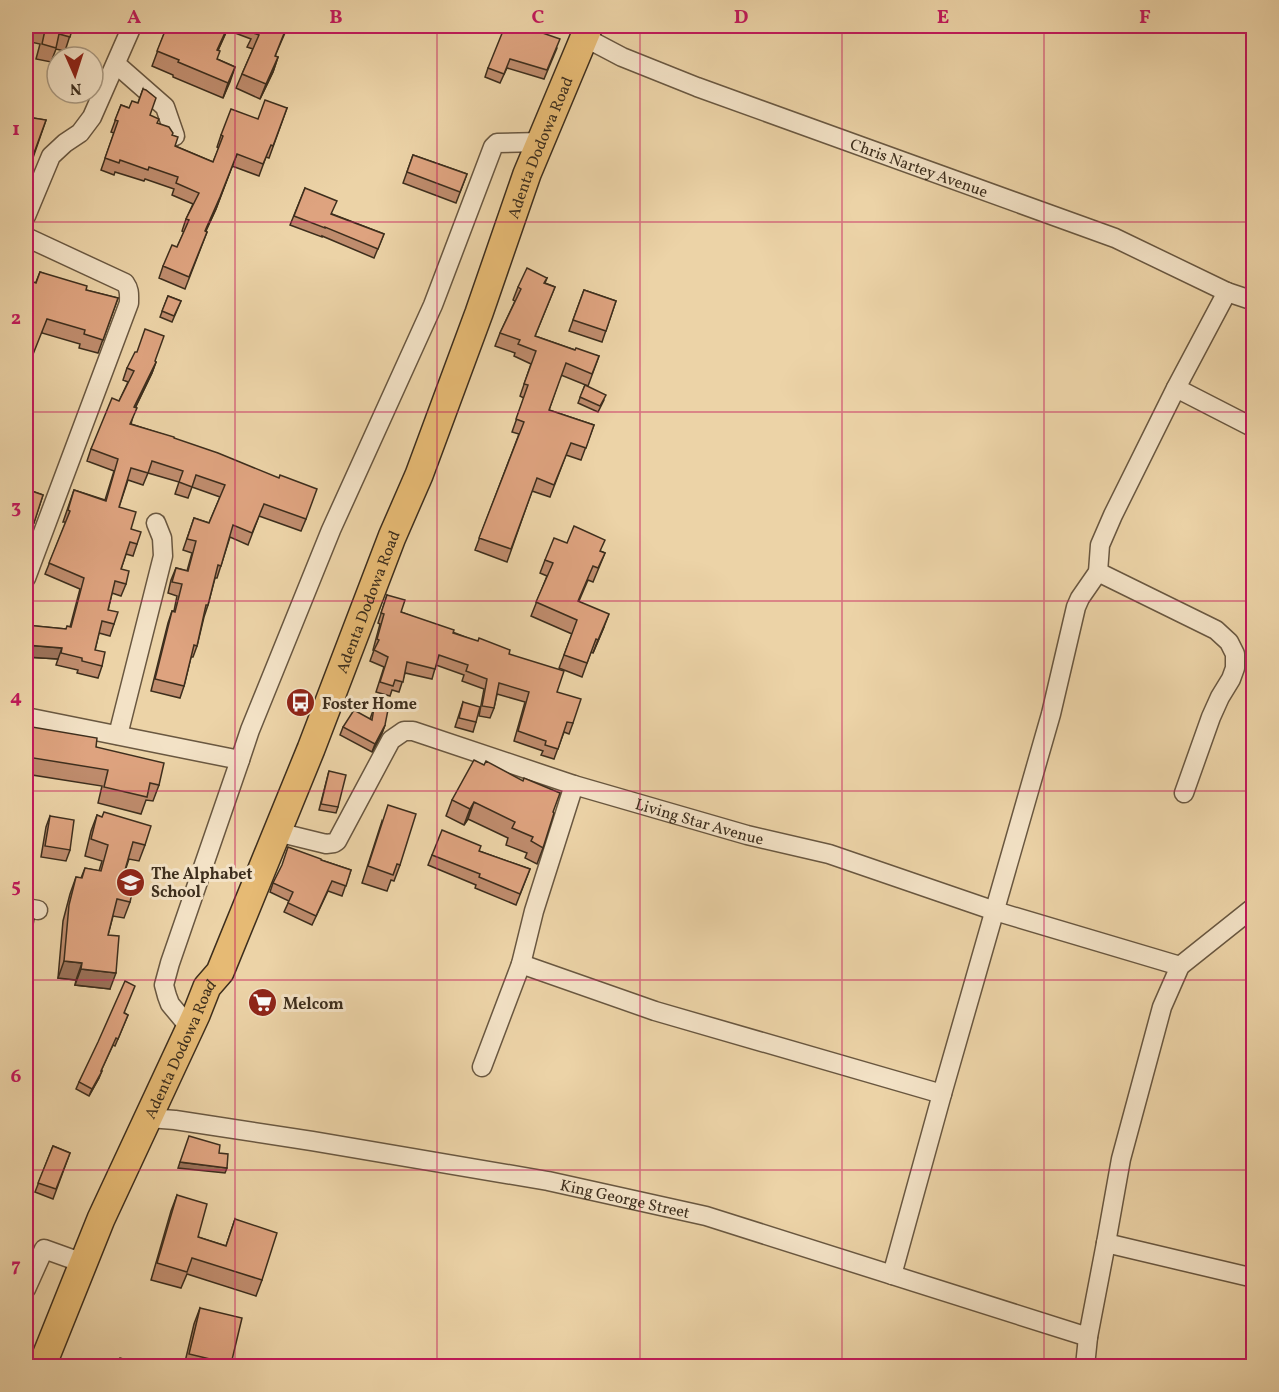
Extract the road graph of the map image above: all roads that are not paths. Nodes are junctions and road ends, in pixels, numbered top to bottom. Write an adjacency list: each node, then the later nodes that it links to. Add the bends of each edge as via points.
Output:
1 (132, 26): 3 (street)
2 (586, 31): 5 (main road, Adenta Dodowa Road); 8 (street, Chris Nartey Avenue, via 622,57 1114,238)
3 (116, 64): 4 (street, via 165,107); 6 (street, via 92,117 80,133 51,156)
4 (175, 136)
5 (541, 142): 17 (street, via 497,143 493,147 434,305 331,530); 20 (main road, Adenta Dodowa Road, via 419,475)
6 (26, 216)
7 (26, 237): 14 (street, via 125,283 129,303)
8 (1227, 292): 9 (street, Chris Nartey Avenue); 10 (street)
9 (1254, 301)
10 (1176, 388): 11 (street); 13 (street, via 1113,515 1100,546)
11 (1254, 428)
12 (156, 524): 16 (street, via 163,556)
13 (1098, 572): 19 (street, via 1216,630 1235,654 1235,668 1211,717); 22 (street, via 1076,607 1051,714)
14 (26, 578)
15 (26, 717): 16 (street)
16 (118, 735): 17 (street)
17 (240, 760): 25 (street, via 164,985 170,1004)
18 (574, 785): 20 (street, Living Star Avenue, via 404,731 391,740 337,841 326,844); 22 (street, Living Star Avenue, via 747,836 829,854); 23 (street)
19 (1184, 793)
20 (278, 832): 25 (main road, Adenta Dodowa Road, via 220,972 207,987)
21 (1254, 907): 24 (street)
22 (995, 911): 24 (street, Living Star Avenue); 27 (street)
23 (521, 964): 26 (street); 27 (street, via 655,1011)
24 (1180, 966): 29 (street, via 1162,1008 1121,1159)
25 (190, 1028): 28 (main road, Adenta Dodowa Road)
26 (482, 1067)
27 (942, 1094): 31 (street)
28 (149, 1118): 30 (main road, Adenta Dodowa Road); 31 (street, King George Street, via 548,1180 706,1216)
29 (1106, 1243): 32 (street); 34 (street)
30 (83, 1263): 33 (street, via 44,1249); 35 (main road, Adenta Dodowa Road)
31 (892, 1275): 34 (street, King George Street)
32 (1254, 1278)
33 (26, 1289)
34 (1088, 1337): 36 (street)
35 (42, 1366)
36 (1085, 1366)

